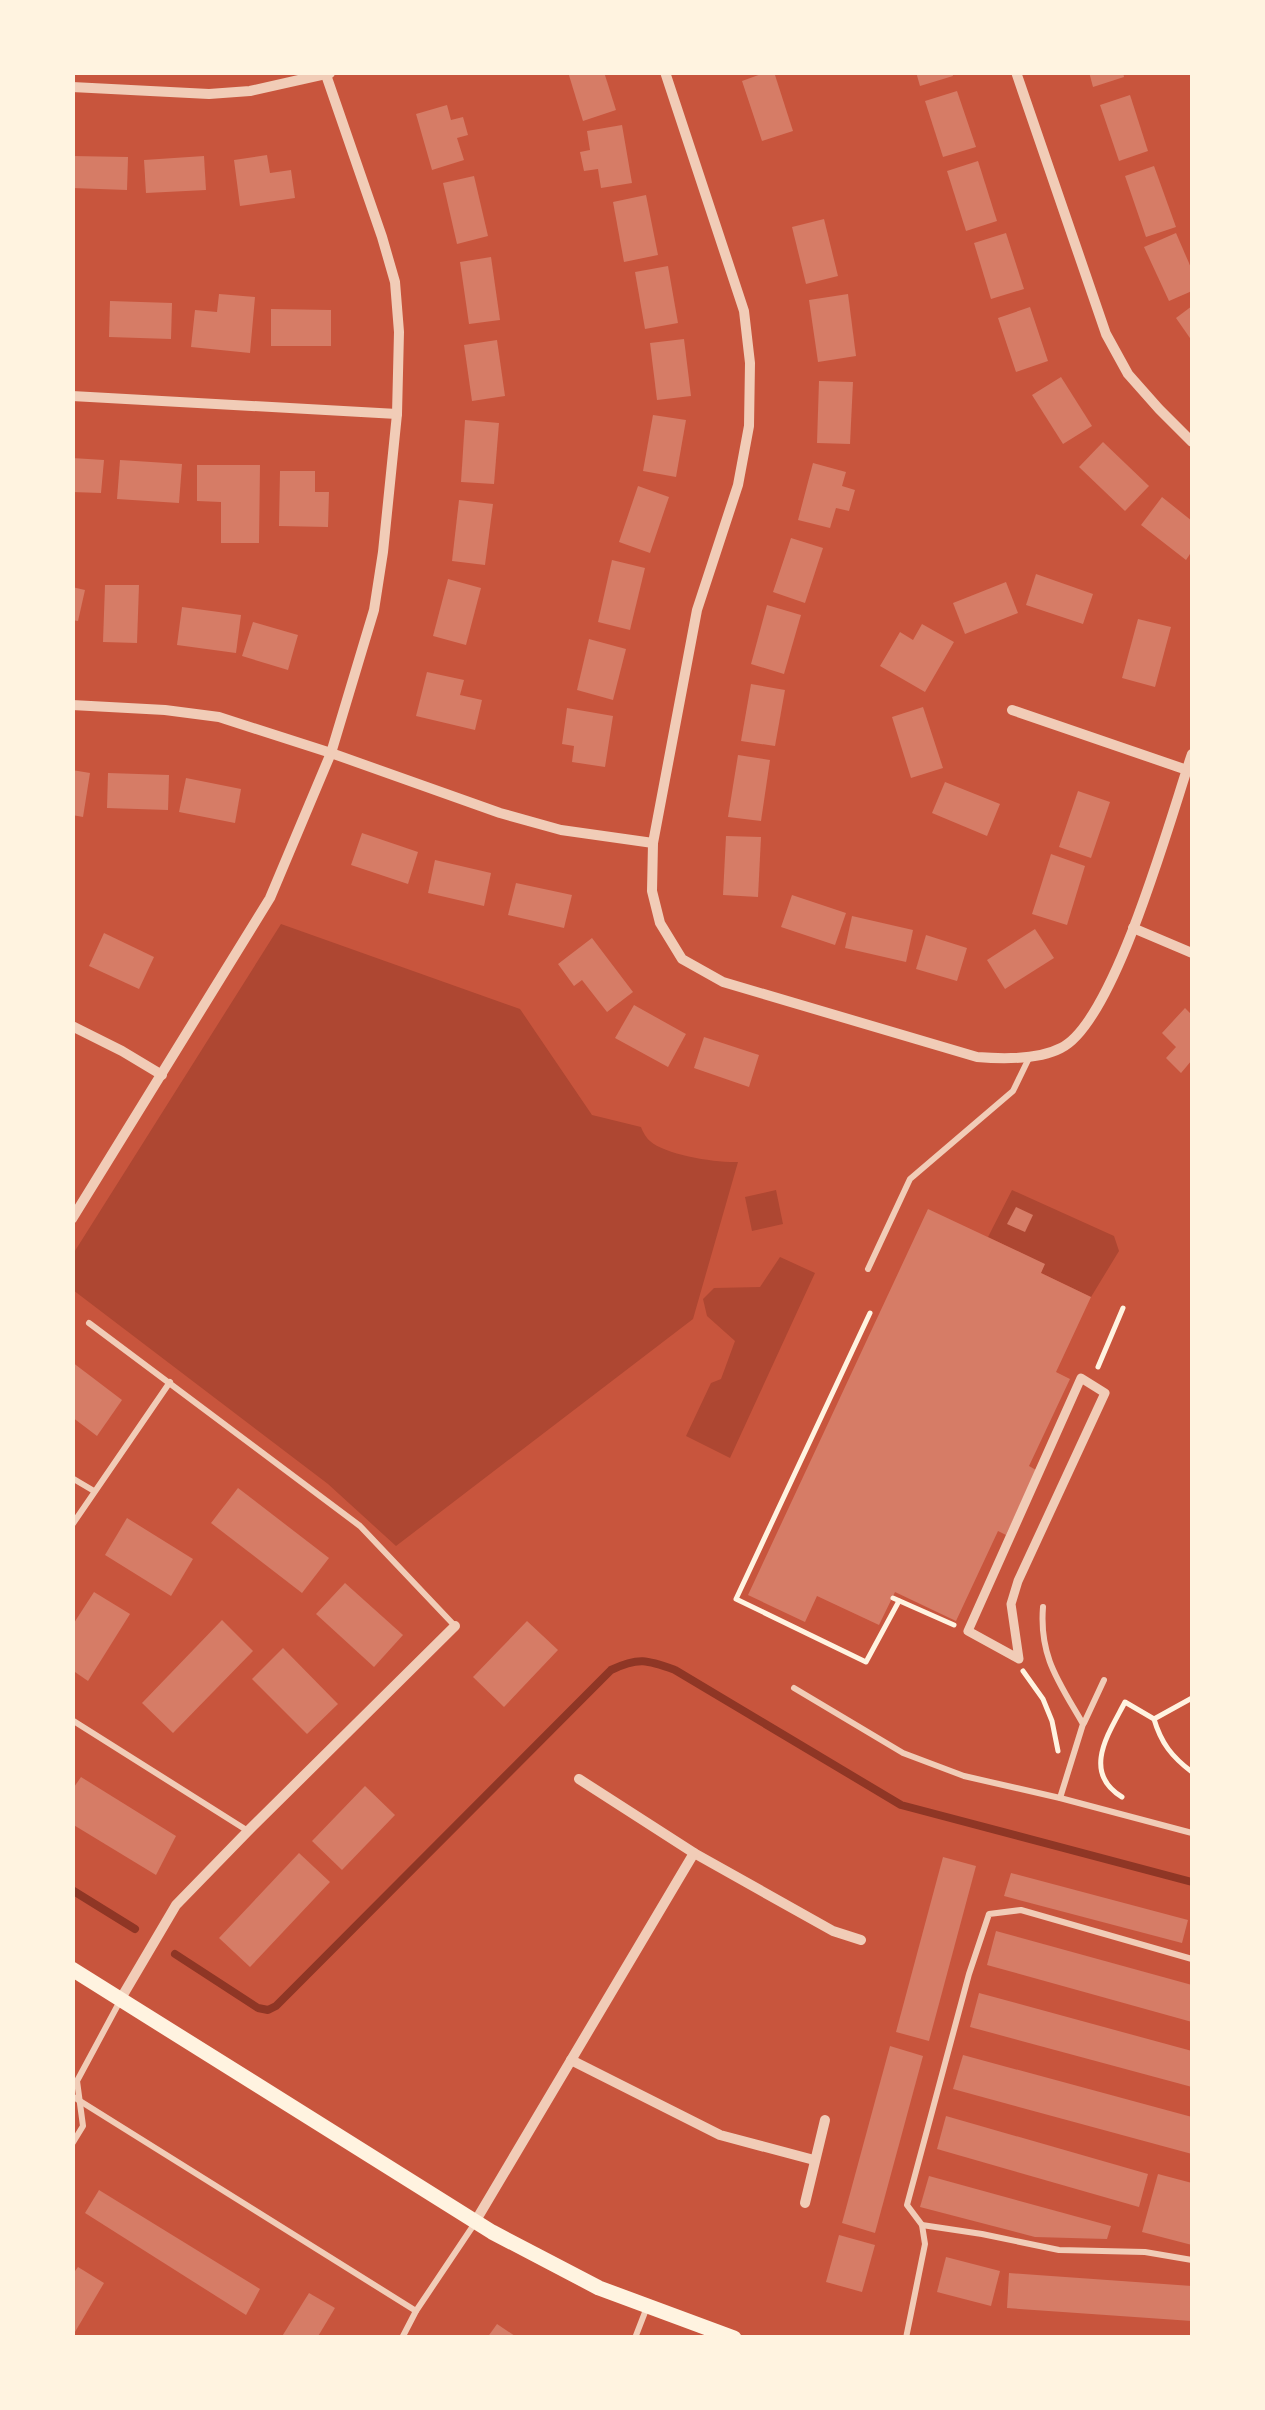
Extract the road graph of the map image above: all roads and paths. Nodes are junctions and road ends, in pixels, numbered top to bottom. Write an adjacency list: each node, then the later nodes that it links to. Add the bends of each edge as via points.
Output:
1 (665, 72): 13 (street, via 744,311 750,395 738,486 697,610)
2 (1016, 72): 7 (street, via 1106,334 1128,374)
3 (327, 73): 4 (street, via 250,92); 6 (street, via 395,282)
4 (72, 87)
5 (72, 396): 6 (street)
6 (397, 414): 10 (street, via 374,610)
7 (1192, 442)
8 (72, 706): 10 (street, via 219,717)
9 (1012, 710): 12 (street)
10 (331, 752): 13 (street, via 530,822); 18 (street, via 270,898)
11 (1192, 754): 12 (street)
12 (1187, 770): 14 (street)
13 (653, 843): 17 (street, via 652,891 660,923 682,959 723,982 977,1057)
14 (1134, 928): 15 (street); 17 (street, via 1087,1025 1062,1048)
15 (1192, 953)
16 (72, 1026): 18 (street)
17 (1030, 1056): 20 (lane, via 1013,1091 910,1179)
18 (162, 1075): 19 (street)
19 (72, 1219)
20 (868, 1269)
21 (1123, 1308): 25 (path)
22 (870, 1313): 31 (path, via 736,1599 866,1662 896,1599)
23 (89, 1323): 24 (lane)
24 (170, 1382): 27 (lane); 30 (lane, via 360,1526)
25 (1091, 1384): 31 (street, via 1081,1378); 32 (street, via 1106,1393 1011,1604)
26 (72, 1478): 27 (lane)
27 (94, 1491): 28 (lane)
28 (72, 1525)
29 (1042, 1607): 38 (lane, via 1050,1667)
30 (455, 1626): 44 (street)
31 (968, 1631): 32 (street)
32 (1018, 1659): 40 (path, via 1052,1721)
33 (1104, 1680): 38 (lane)
34 (794, 1688): 42 (lane, via 903,1754)
35 (1192, 1698): 36 (path)
36 (1154, 1719): 39 (path, via 1160,1740); 43 (path, via 1125,1702 1103,1744 1104,1774 1111,1790)
37 (72, 1720): 44 (lane)
38 (1084, 1724): 40 (lane)
39 (1192, 1772)
40 (1066, 1778): 42 (lane)
41 (579, 1780): 46 (street)
42 (1060, 1798): 45 (lane)
43 (1126, 1798)
44 (248, 1831): 50 (street, via 176,1906)
45 (1192, 1833)
46 (694, 1853): 47 (street, via 833,1931); 51 (street)
47 (862, 1940)
48 (1192, 1958): 58 (lane, via 1021,1910 988,1914 907,2205)
49 (72, 1970): 50 (main road)
50 (120, 2000): 52 (lane, via 77,2081); 57 (main road)
51 (571, 2060): 55 (street, via 720,2135); 57 (street)
52 (76, 2099): 54 (lane, via 84,2126); 61 (lane)
53 (825, 2120): 55 (street)
54 (72, 2144)
55 (814, 2160): 56 (street)
56 (806, 2202)
57 (476, 2222): 60 (main road); 61 (lane)
58 (922, 2225): 59 (lane, via 1059,2250); 65 (lane, via 925,2244)
59 (1192, 2260)
60 (648, 2306): 63 (lane); 64 (main road)
61 (416, 2312): 62 (lane)
62 (402, 2338)
63 (636, 2338)
64 (734, 2338)
65 (906, 2338)

